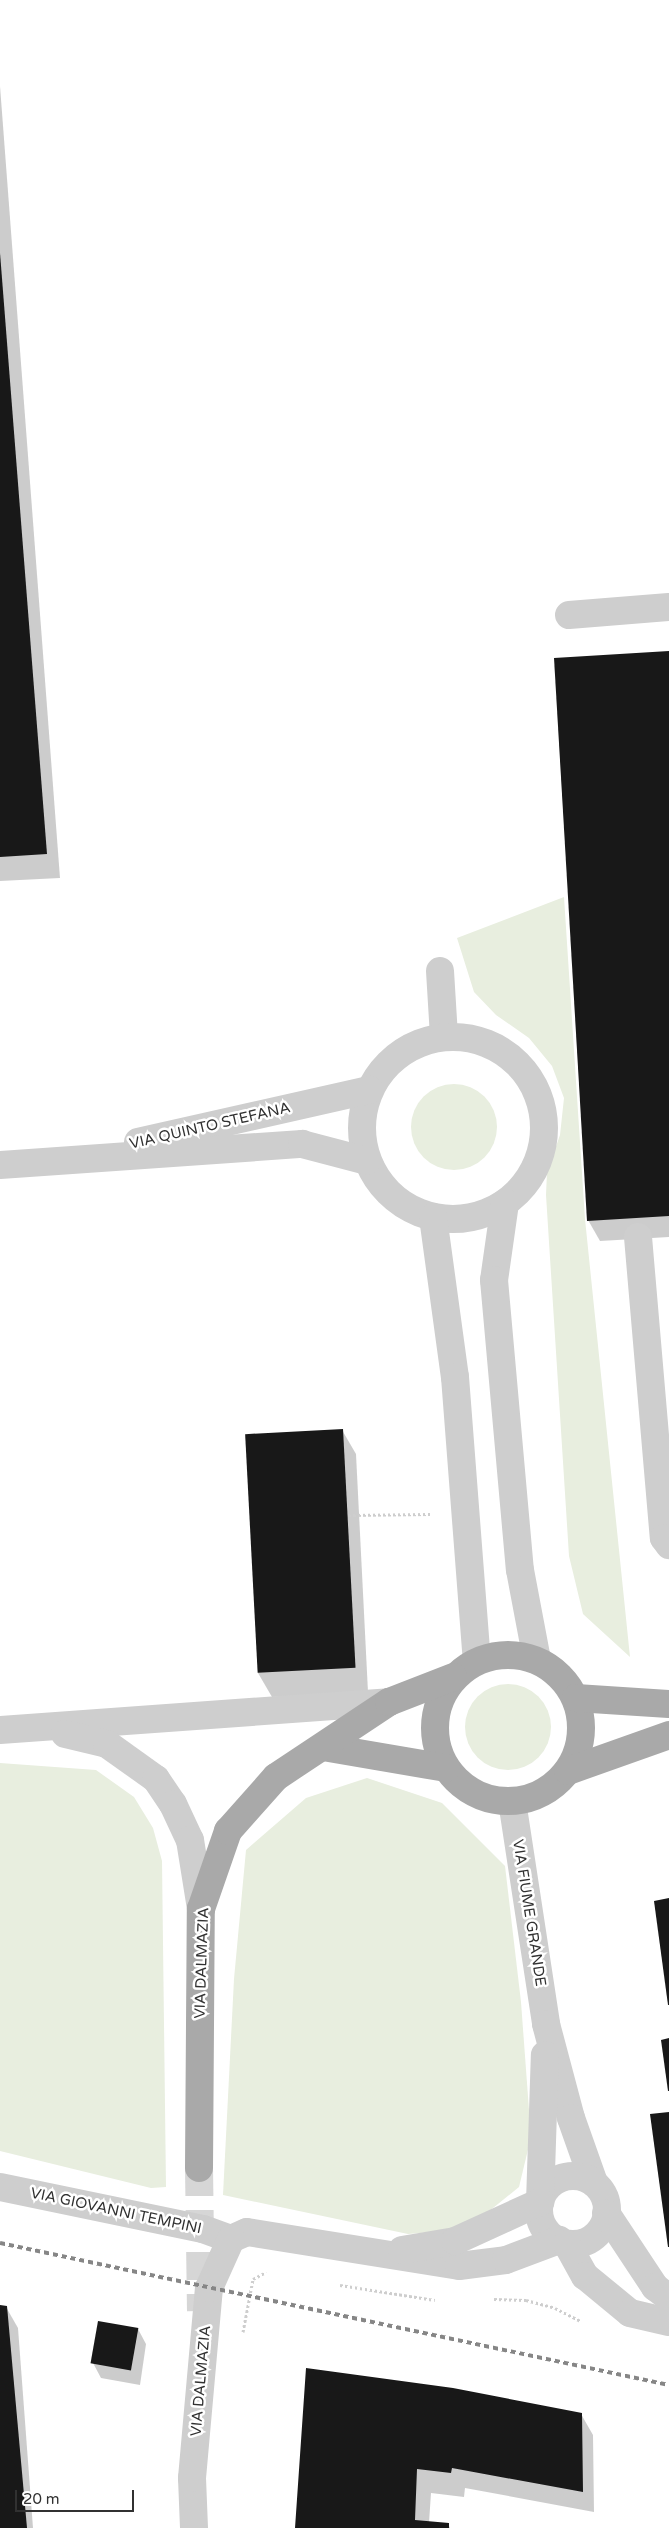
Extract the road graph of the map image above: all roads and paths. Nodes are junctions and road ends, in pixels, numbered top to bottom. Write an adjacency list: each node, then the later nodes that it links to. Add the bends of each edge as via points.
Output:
1 (669, 607): 2 (street)
2 (569, 615)
3 (440, 971): 4 (street)
4 (444, 1037): 5 (street, via 420,1042 399,1053); 9 (street, via 474,1038 502,1050 524,1069 539,1096 544,1126 541,1155 526,1182)
5 (369, 1090): 6 (street, VIA QUINTO STEFANA); 7 (street, via 361,1126)
6 (51, 1161): 7 (street, VIA QUINTO STEFANA, via 302,1144); 8 (street, VIA QUINTO STEFANA)
7 (367, 1161): 10 (street, via 382,1186 405,1206)
8 (0, 1165)
9 (505, 1203): 10 (street, via 470,1218); 16 (street, via 494,1280 520,1570)
10 (433, 1217): 15 (street, via 455,1377)
11 (638, 1237): 14 (street, via 664,1538)
12 (431, 1514): 13 (path)
13 (348, 1515)
14 (669, 1545)
15 (477, 1660): 16 (main road, via 507,1654); 17 (main road)
16 (537, 1660): 18 (main road, via 560,1675)
17 (453, 1677): 19 (main road, VIA DALMAZIA); 25 (main road, via 440,1698 434,1721 436,1746)
18 (576, 1698): 20 (main road); 26 (main road, via 582,1722 579,1747)
19 (389, 1702): 21 (street); 24 (main road, VIA DALMAZIA)
20 (669, 1704)
21 (42, 1728): 22 (street); 28 (street, via 107,1744 156,1779 173,1804 190,1840)
22 (0, 1730)
23 (669, 1735): 26 (main road)
24 (323, 1747): 25 (main road); 28 (main road, VIA DALMAZIA, via 276,1777 228,1831)
25 (446, 1768): 27 (main road, via 463,1787 486,1798)
26 (568, 1770): 27 (main road, via 544,1792)
27 (512, 1801): 29 (street, VIA FIUME GRANDE)
28 (201, 1909): 30 (main road, VIA DALMAZIA)
29 (546, 2024): 31 (street, VIA FIUME GRANDE, via 571,2118); 33 (street, VIA FIUME GRANDE)
30 (199, 2168)
31 (594, 2183): 33 (street, via 584,2178 561,2178 544,2192); 34 (street, via 606,2202)
32 (0, 2187): 35 (street, VIA GIOVANNI TEMPINI, via 203,2229)
33 (540, 2202): 36 (street, via 542,2224); 37 (street, via 455,2241)
34 (606, 2213): 36 (street, via 604,2224 589,2240); 40 (street, via 655,2287)
35 (231, 2239): 37 (street, via 247,2232); 46 (street, VIA DALMAZIA, via 209,2288 192,2478)
36 (563, 2242): 37 (street, via 506,2260 459,2266); 43 (street, via 585,2276 630,2313)
37 (376, 2255)
38 (275, 2271): 45 (path, via 262,2273 253,2280)
39 (333, 2283): 42 (path, via 415,2299)
40 (669, 2298)
41 (490, 2299): 44 (path, via 526,2300 555,2308)
42 (442, 2300)
43 (669, 2322)
44 (586, 2323)
45 (241, 2341)
46 (194, 2528)

